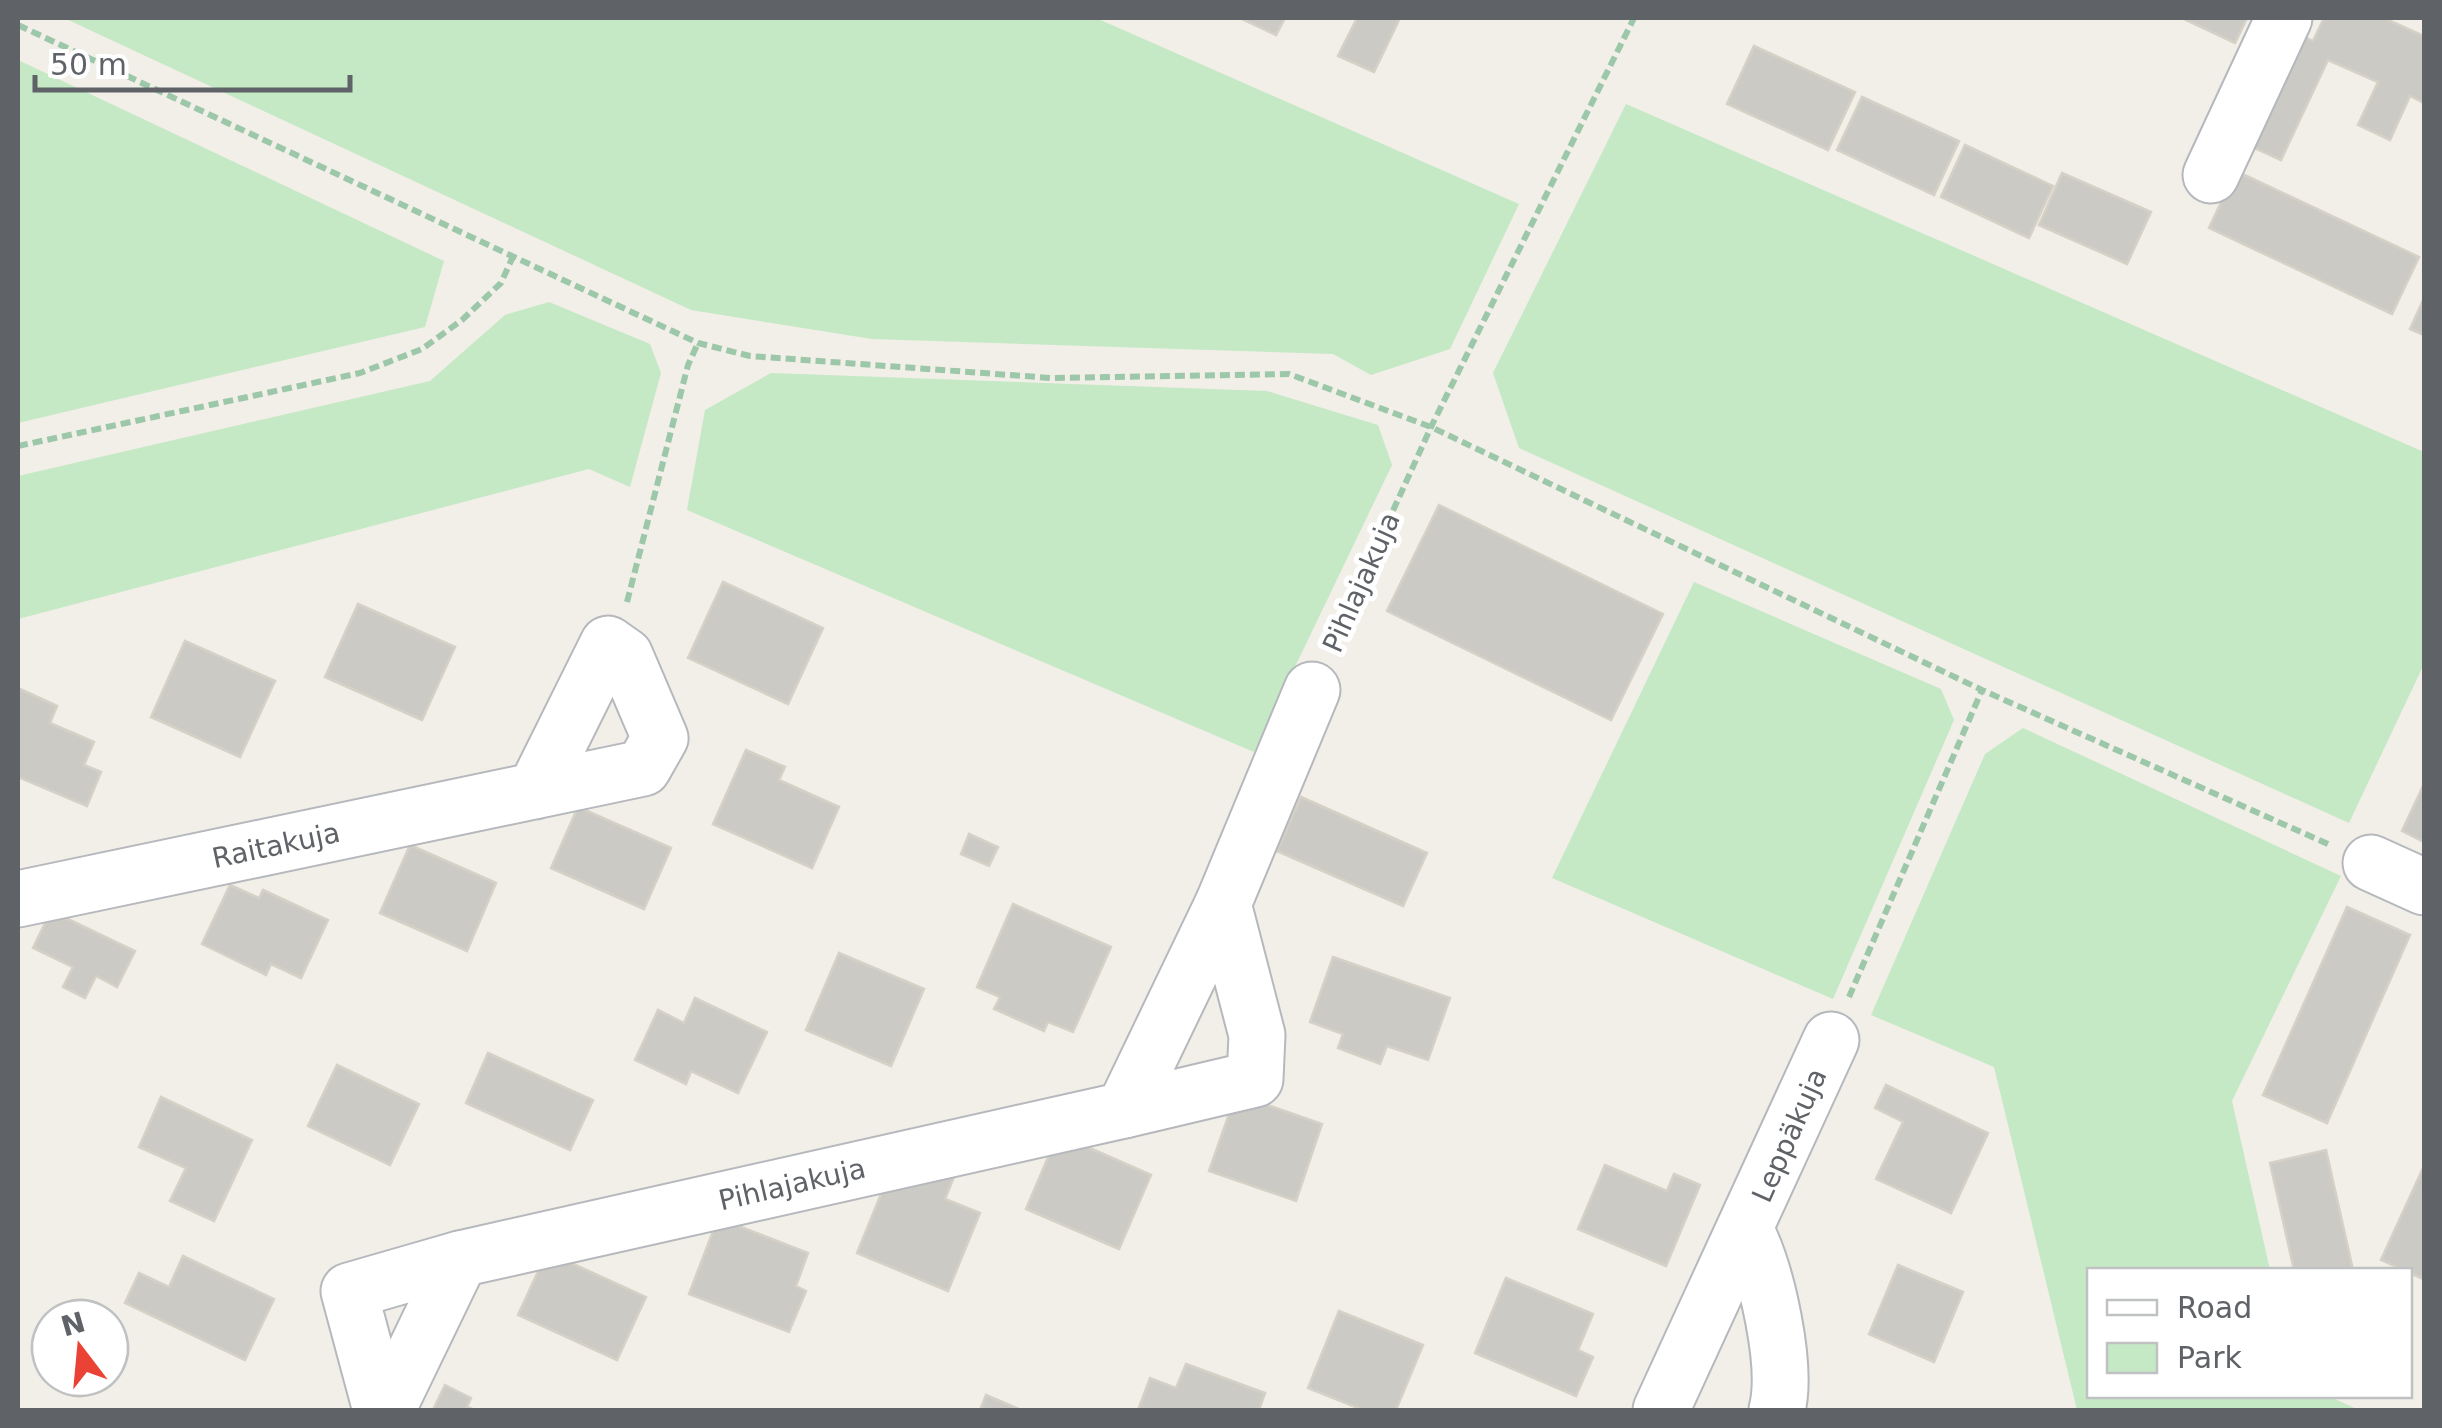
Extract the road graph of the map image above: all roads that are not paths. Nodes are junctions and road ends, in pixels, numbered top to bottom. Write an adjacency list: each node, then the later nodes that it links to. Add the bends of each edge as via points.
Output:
1 (2284, 18): 2 (street)
2 (2211, 175)
3 (1312, 690): 8 (street)
4 (535, 791): 4 (street, Raitakuja, via 643,768 660,738 624,656 608,644); 7 (street, Raitakuja)
5 (2370, 863): 6 (street)
6 (2424, 887)
7 (18, 899)
8 (1222, 904): 10 (street); 10 (street, Pihlajakuja, via 1257,1035 1255,1080)
9 (1831, 1040): 11 (street, Leppäkuja)
10 (1124, 1110): 12 (street, Pihlajakuja)
11 (1746, 1230): 14 (street, Leppäkuja); 15 (street, Leppäkuja, via 1758,1253 1783,1386)
12 (460, 1258): 13 (street, Pihlajakuja); 13 (street, Pihlajakuja, via 349,1291)
13 (384, 1410)
14 (1661, 1410)
15 (1777, 1410)

